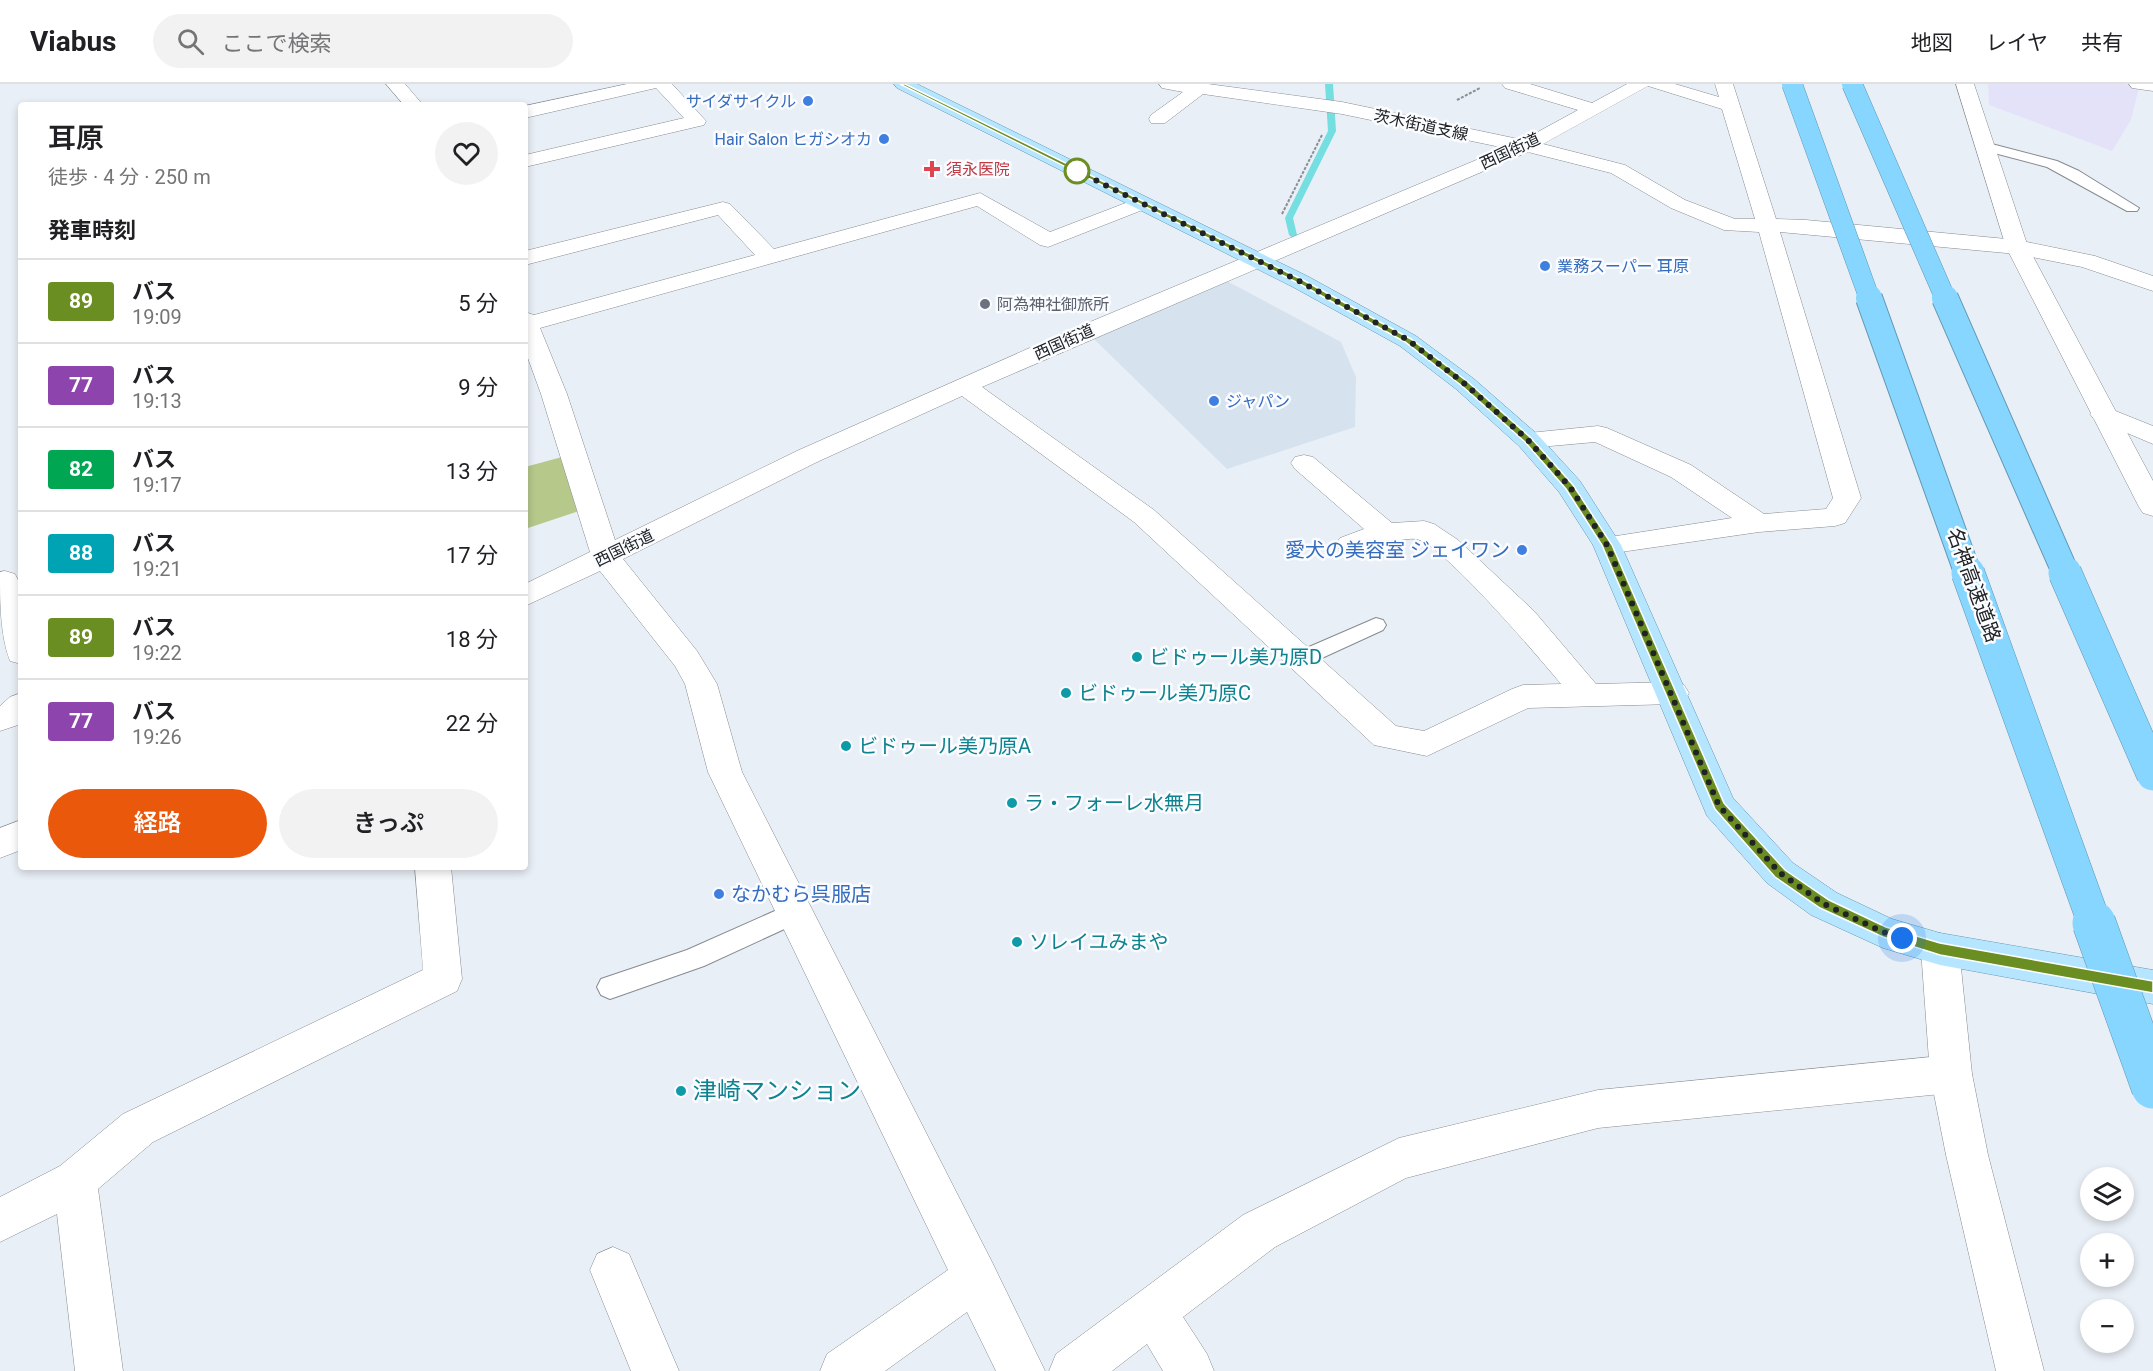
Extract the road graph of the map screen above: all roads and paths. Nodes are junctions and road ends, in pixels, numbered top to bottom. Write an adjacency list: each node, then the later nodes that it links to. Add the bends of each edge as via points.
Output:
1 (395, 84): 18 (street)
2 (652, 84): 22 (street)
3 (662, 84): 26 (street, via 697,121)
4 (903, 84): 27 (main road)
5 (1168, 84): 17 (street, 茨木街道支線)
6 (1321, 84): 19 (street)
7 (1510, 84): 21 (street)
8 (1640, 84): 21 (street, 西国街道)
9 (1655, 84): 20 (street)
10 (1724, 84): 20 (street)
11 (1792, 84): 67 (highway, 名神高速道路, bridge)
12 (1852, 84): 58 (highway, bridge)
13 (1965, 84): 25 (street)
14 (2138, 84): 15 (street)
15 (2153, 86)
16 (1229, 89): 17 (street, 茨木街道支線); 19 (street, 茨木街道支線)
17 (1197, 90): 23 (street)
18 (411, 102)
19 (1322, 106): 24 (street, 茨木街道支線); 30 (path, via 1322,135 1280,219)
20 (1731, 106): 29 (street)
21 (1593, 109): 24 (street, 西国街道)
22 (528, 111)
23 (1158, 119)
24 (1526, 146): 29 (street, 茨木街道支線, via 1618,169 1678,204 1732,225); 30 (street, 西国街道)
25 (1984, 146): 28 (lane, via 2052,164); 31 (street)
26 (528, 160)
27 (1143, 203): 33 (street, via 1048,240 980,199); 34 (main road)
28 (2132, 208)
29 (1768, 227): 31 (street, 茨木街道支線, via 1806,226); 44 (street, via 1847,498 1835,517)
30 (1284, 247): 34 (street, 西国街道)
31 (2017, 247): 35 (street, 茨木街道支線, via 2087,261); 39 (street)
32 (528, 257): 33 (street, via 723,207)
33 (770, 258): 36 (street)
34 (1255, 259): 38 (street, 西国街道); 41 (main road, via 1408,340)
35 (2153, 284)
36 (528, 321)
37 (528, 329): 48 (street, via 554,394)
38 (966, 387): 48 (street, 西国街道, via 808,456); 53 (street, via 1144,516)
39 (2103, 414): 40 (street); 43 (street)
40 (2153, 436)
41 (1528, 440): 44 (street, via 1598,434 1681,471); 47 (main road, via 1570,487)
42 (1305, 463): 45 (street)
43 (2153, 507)
44 (1759, 523): 47 (street)
45 (1385, 532): 46 (street); 55 (street, via 1424,530 1448,547 1523,618)
46 (1350, 544)
47 (1607, 545): 54 (main road)
48 (606, 558): 50 (street, 西国街道); 62 (street, via 686,659 700,684 724,772)
49 (0, 582): 52 (street, via 5,581)
50 (528, 595)
51 (1376, 625): 53 (lane)
52 (18, 640)
53 (1303, 658): 55 (street, via 1386,736 1427,744 1523,697)
54 (1673, 693): 55 (street); 63 (main road, via 1719,806 1780,873 1824,904 1883,932)
55 (1589, 697)
56 (18, 709): 57 (street)
57 (0, 719)
58 (2153, 774)
59 (18, 835): 60 (street)
60 (0, 844)
61 (433, 870): 68 (street, via 443,979 138,1128)
62 (795, 913): 64 (lane, via 695,958); 71 (street)
63 (1940, 949): 65 (main road); 66 (street)
64 (610, 987)
65 (2153, 987)
66 (1951, 1074): 72 (street, via 1598,1109 1399,1160 1259,1231); 79 (street)
67 (2153, 1088)
68 (75, 1181): 69 (street); 73 (street)
69 (0, 1220)
70 (613, 1270): 74 (street)
71 (976, 1278): 75 (street); 76 (street)
72 (1153, 1311): 77 (street); 78 (street)
73 (99, 1371)
74 (655, 1371)
75 (844, 1371)
76 (1021, 1371)
77 (1073, 1371)
78 (1190, 1371)
79 (2020, 1371)

